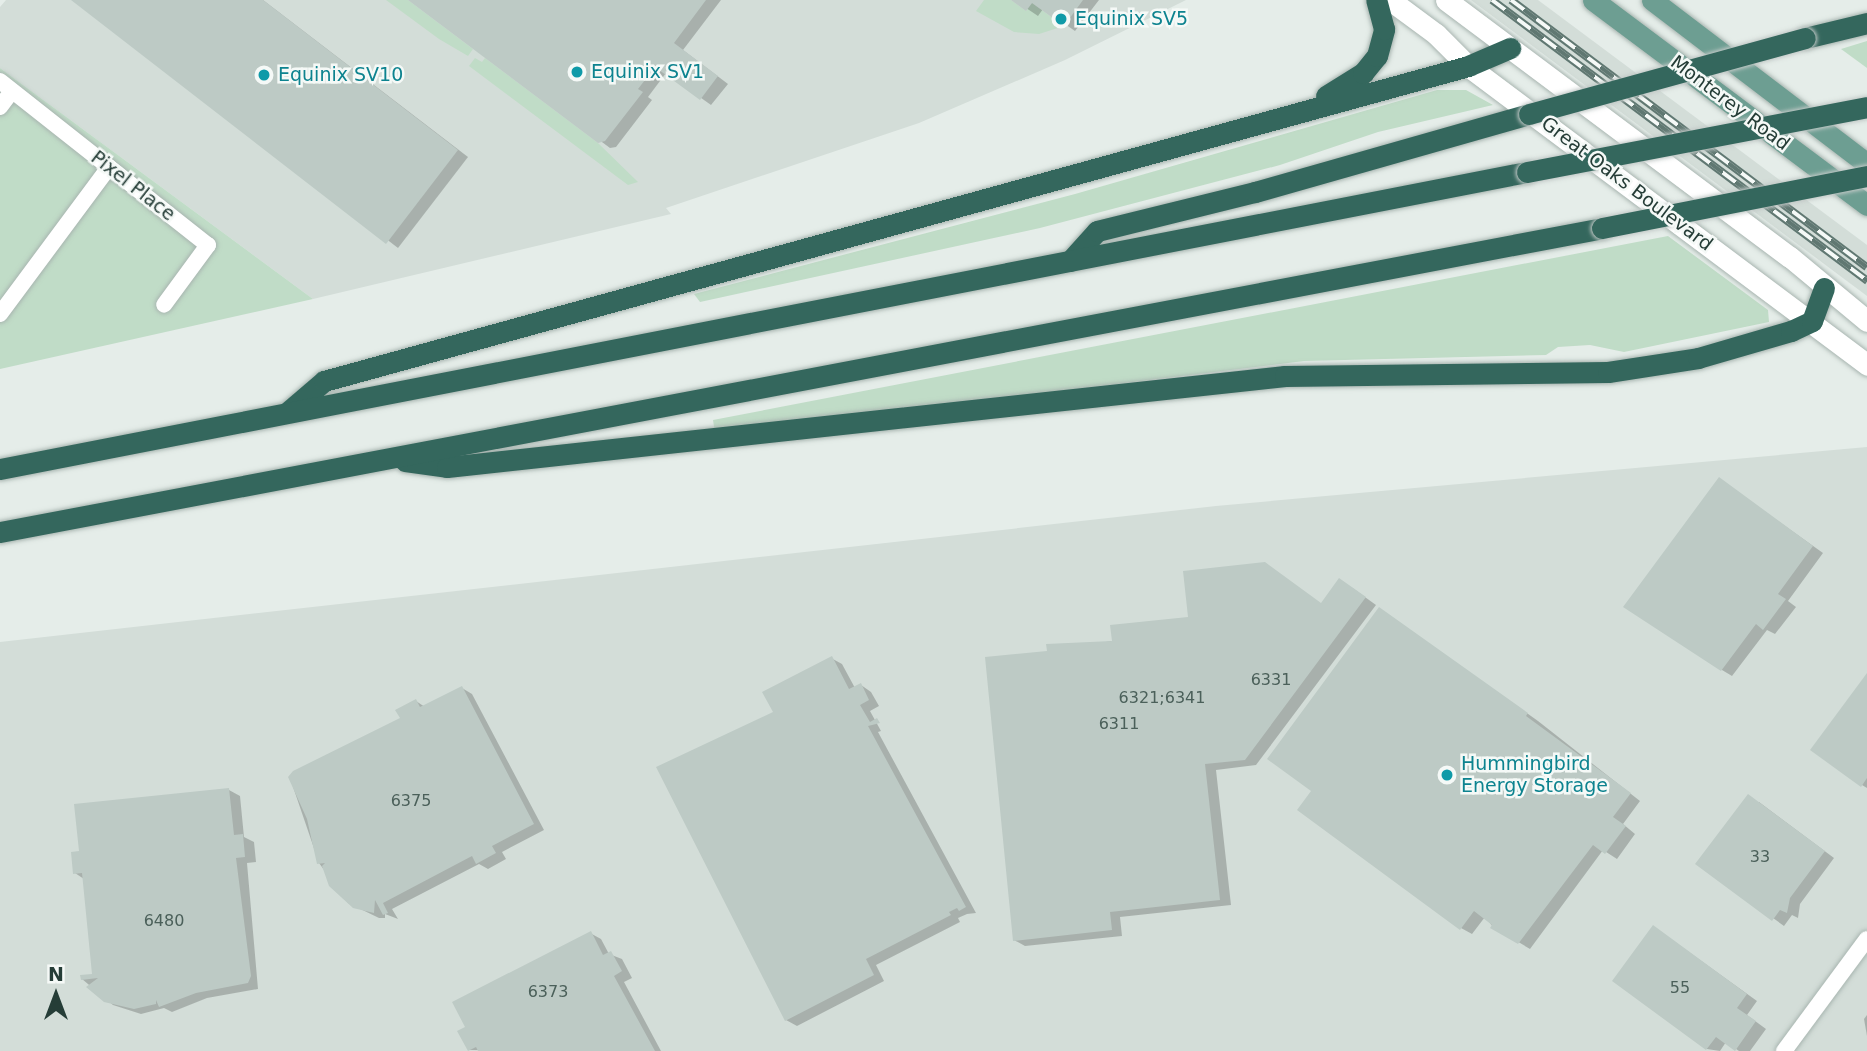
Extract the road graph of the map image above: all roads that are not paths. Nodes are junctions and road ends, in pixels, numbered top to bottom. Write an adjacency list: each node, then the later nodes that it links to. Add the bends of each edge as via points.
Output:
1 (1376, 0): 12 (highway, via 1384,29 1377,56 1345,87)
2 (1390, 0): 8 (main road, Great Oaks Boulevard, via 1436,34)
3 (1446, 0): 7 (main road, Great Oaks Boulevard)
4 (1593, 0): 16 (main road, Monterey Road)
5 (1652, 0): 13 (main road, Monterey Road)
6 (1867, 23): 17 (highway, bridge, via 1255,192 1097,231)
7 (1510, 48): 8 (highway); 18 (main road, Great Oaks Boulevard, via 1790,257)
8 (1468, 66): 12 (highway); 21 (main road, Great Oaks Boulevard)
9 (6, 86): 10 (street); 14 (street, Pixel Place)
10 (0, 107)
11 (1867, 107): 17 (highway, bridge)
12 (1286, 115): 24 (highway, via 324,381)
13 (1867, 164)
14 (109, 167): 19 (street, Pixel Place, via 208,245); 20 (street)
15 (1867, 176): 25 (highway, bridge)
16 (1867, 205)
17 (1070, 261): 24 (highway)
18 (1824, 288): 21 (highway); 22 (main road, Great Oaks Boulevard)
19 (164, 305)
20 (0, 314)
21 (1812, 321): 23 (main road, Great Oaks Boulevard); 25 (highway, via 1762,341 1698,358 1608,372 1285,376 447,467)
22 (1867, 321)
23 (1867, 365)
24 (288, 413): 26 (highway)
25 (385, 458): 27 (highway)
26 (0, 469)
27 (0, 532)
28 (1867, 939): 29 (street)
29 (1784, 1051)

